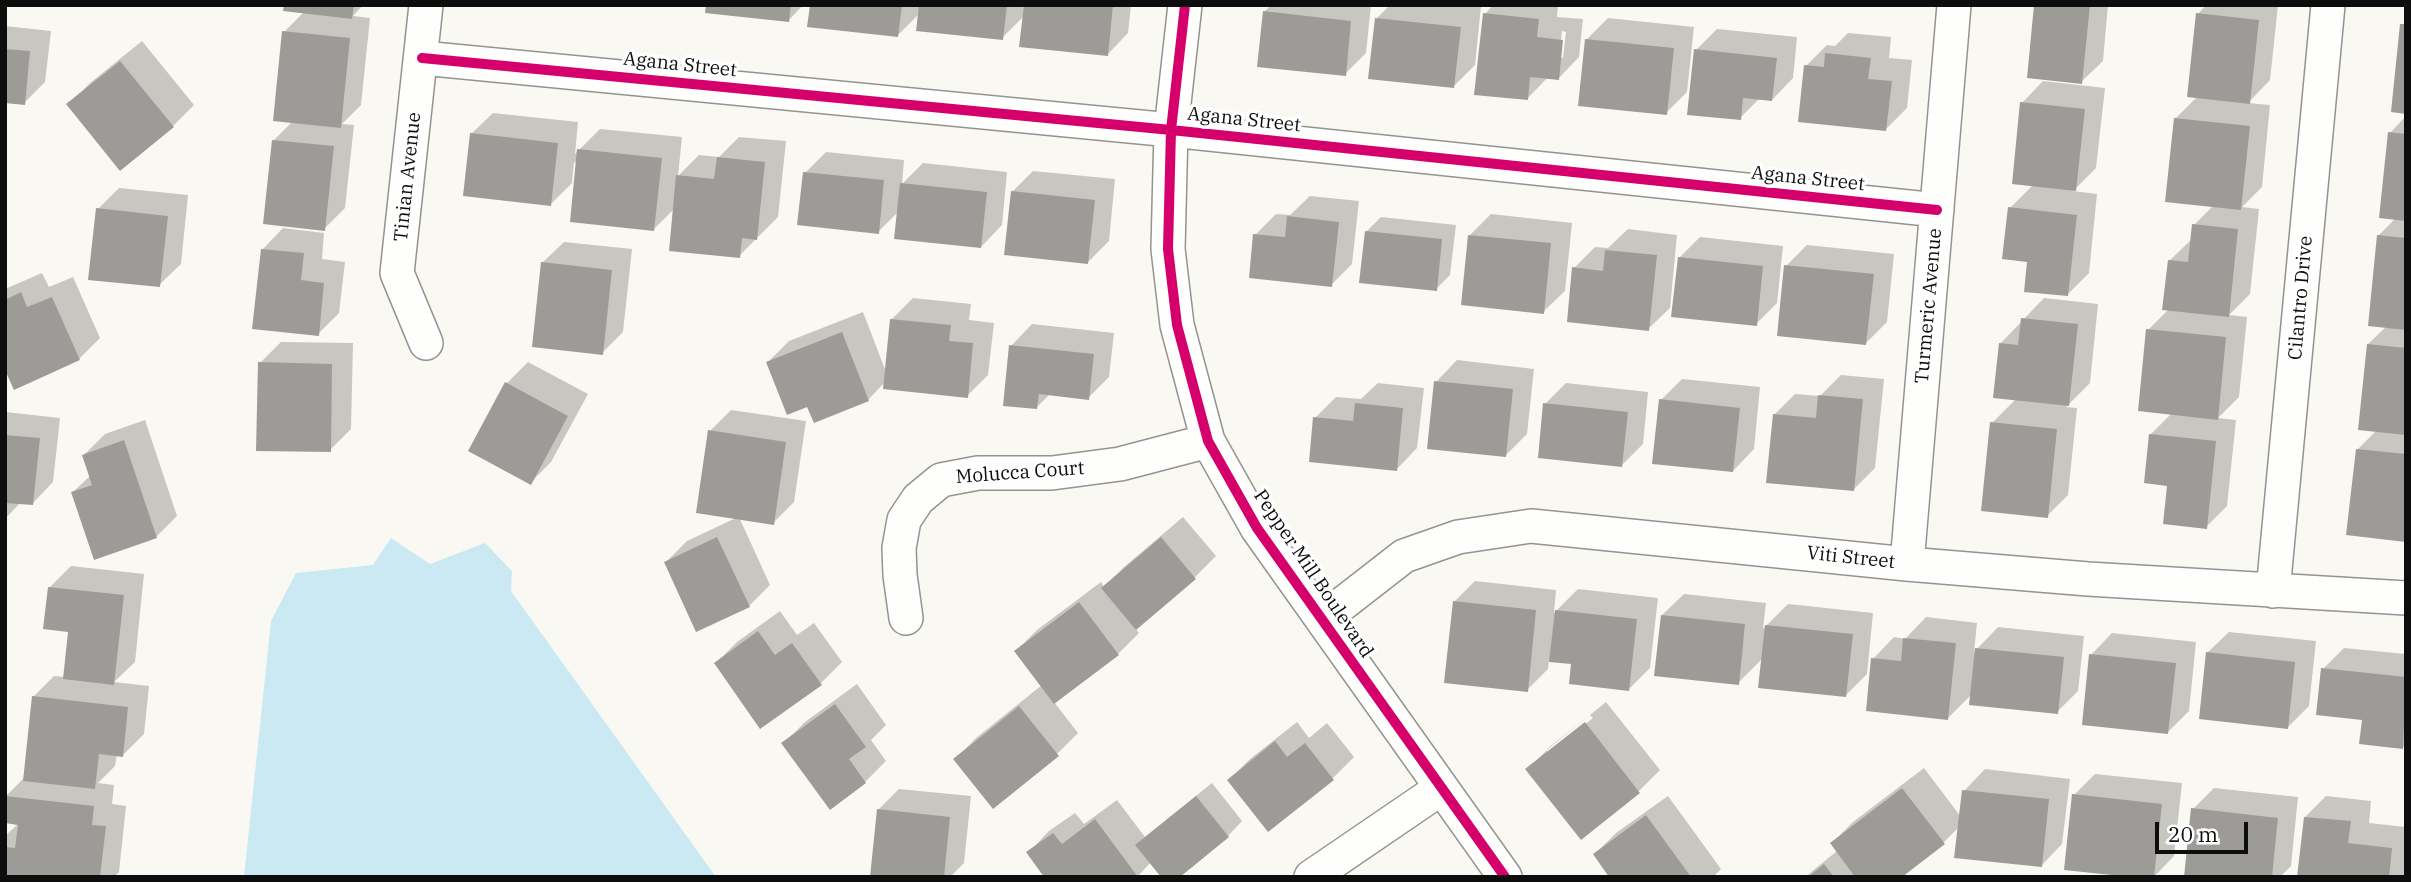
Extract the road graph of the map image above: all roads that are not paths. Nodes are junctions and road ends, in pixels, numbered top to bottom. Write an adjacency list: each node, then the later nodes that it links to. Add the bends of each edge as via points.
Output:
1 (426, 5): 5 (street, Tinian Avenue)
2 (1185, 5): 6 (street, Pepper Mill Boulevard)
3 (1954, 5): 7 (street, Turmeric Avenue)
4 (2328, 5): 11 (street, Cilantro Drive)
5 (422, 58): 6 (street, Agana Street); 8 (street, Tinian Avenue, via 397,273)
6 (1171, 130): 7 (street, Agana Street); 9 (street, Pepper Mill Boulevard, via 1168,249 1174,300)
7 (1937, 209): 10 (street, Turmeric Avenue)
8 (426, 343)
9 (1208, 441): 13 (street, Molucca Court, via 1120,464 1052,473 978,473 941,480 918,499 904,520 900,575); 14 (street, Pepper Mill Boulevard, via 1257,528)
10 (1907, 564): 11 (street, Viti Street); 14 (street, Viti Street, via 1531,526 1458,537 1404,556)
11 (2273, 591): 12 (street, Viti Street)
12 (2406, 598)
13 (906, 618)
14 (1323, 619): 15 (street, Pepper Mill Boulevard)
15 (1440, 789): 16 (street); 17 (street, Pepper Mill Boulevard)
16 (1311, 877)
17 (1505, 877)

